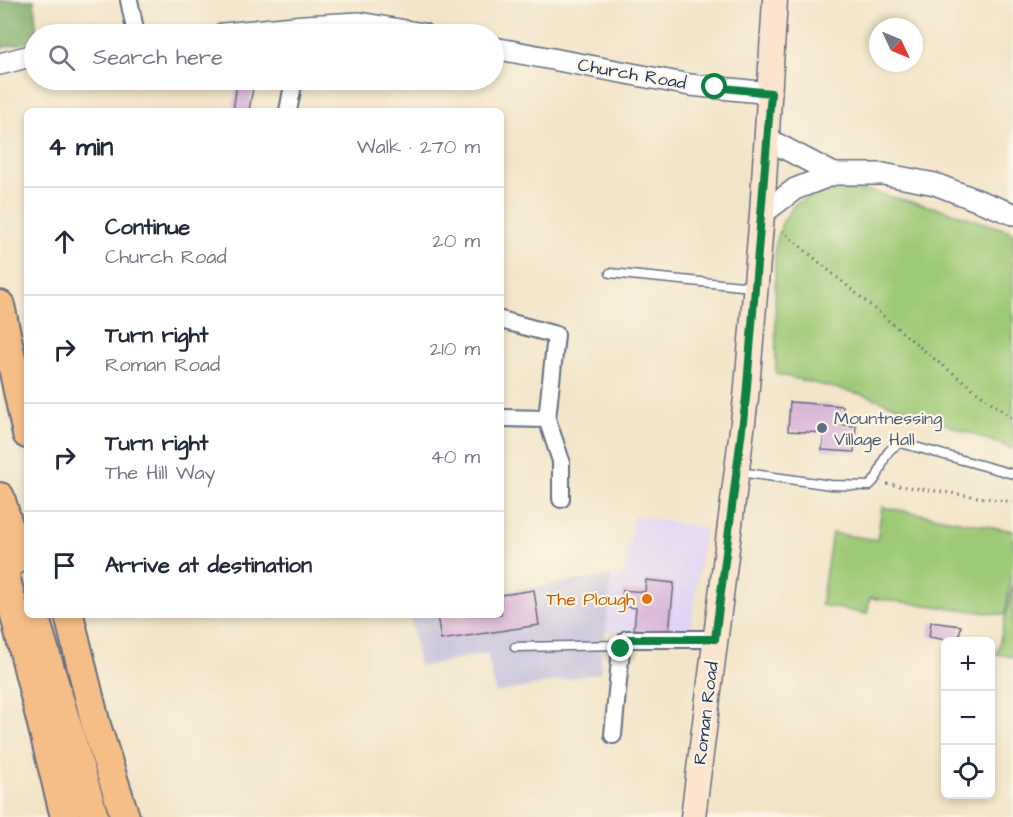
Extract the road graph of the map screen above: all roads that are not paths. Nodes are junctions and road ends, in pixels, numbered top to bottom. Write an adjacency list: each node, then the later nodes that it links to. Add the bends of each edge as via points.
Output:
1 (129, 0): 3 (street)
2 (775, 0): 8 (main road, Roman Road)
3 (134, 24)
4 (504, 50): 8 (street, Church Road, via 690,85)
5 (24, 58): 6 (street)
6 (0, 64)
7 (292, 90): 9 (street)
8 (771, 93): 10 (main road, Roman Road)
9 (289, 108)
10 (767, 139): 11 (street); 12 (main road, Roman Road)
11 (834, 174): 12 (street, via 795,189); 13 (street, via 883,174 935,184)
12 (762, 214): 15 (main road, Roman Road)
13 (1013, 214)
14 (610, 273): 15 (lane)
15 (756, 288): 21 (main road, Roman Road)
16 (0, 305): 20 (highway)
17 (504, 321): 19 (street, via 556,335)
18 (504, 418): 19 (street)
19 (547, 418): 24 (street, via 561,461)
20 (24, 420)
21 (738, 472): 22 (lane, via 869,486 888,451 901,443); 29 (main road, Roman Road)
22 (1013, 474)
23 (0, 497): 26 (highway)
24 (561, 499)
25 (0, 542): 33 (highway)
26 (24, 580)
27 (35, 618): 34 (highway)
28 (70, 618): 35 (highway, via 96,725)
29 (715, 639): 30 (street, via 627,639); 36 (main road, Roman Road)
30 (624, 645): 31 (lane); 32 (street)
31 (515, 647)
32 (613, 735)
33 (65, 817)
34 (93, 817)
35 (125, 817)
36 (693, 817)

